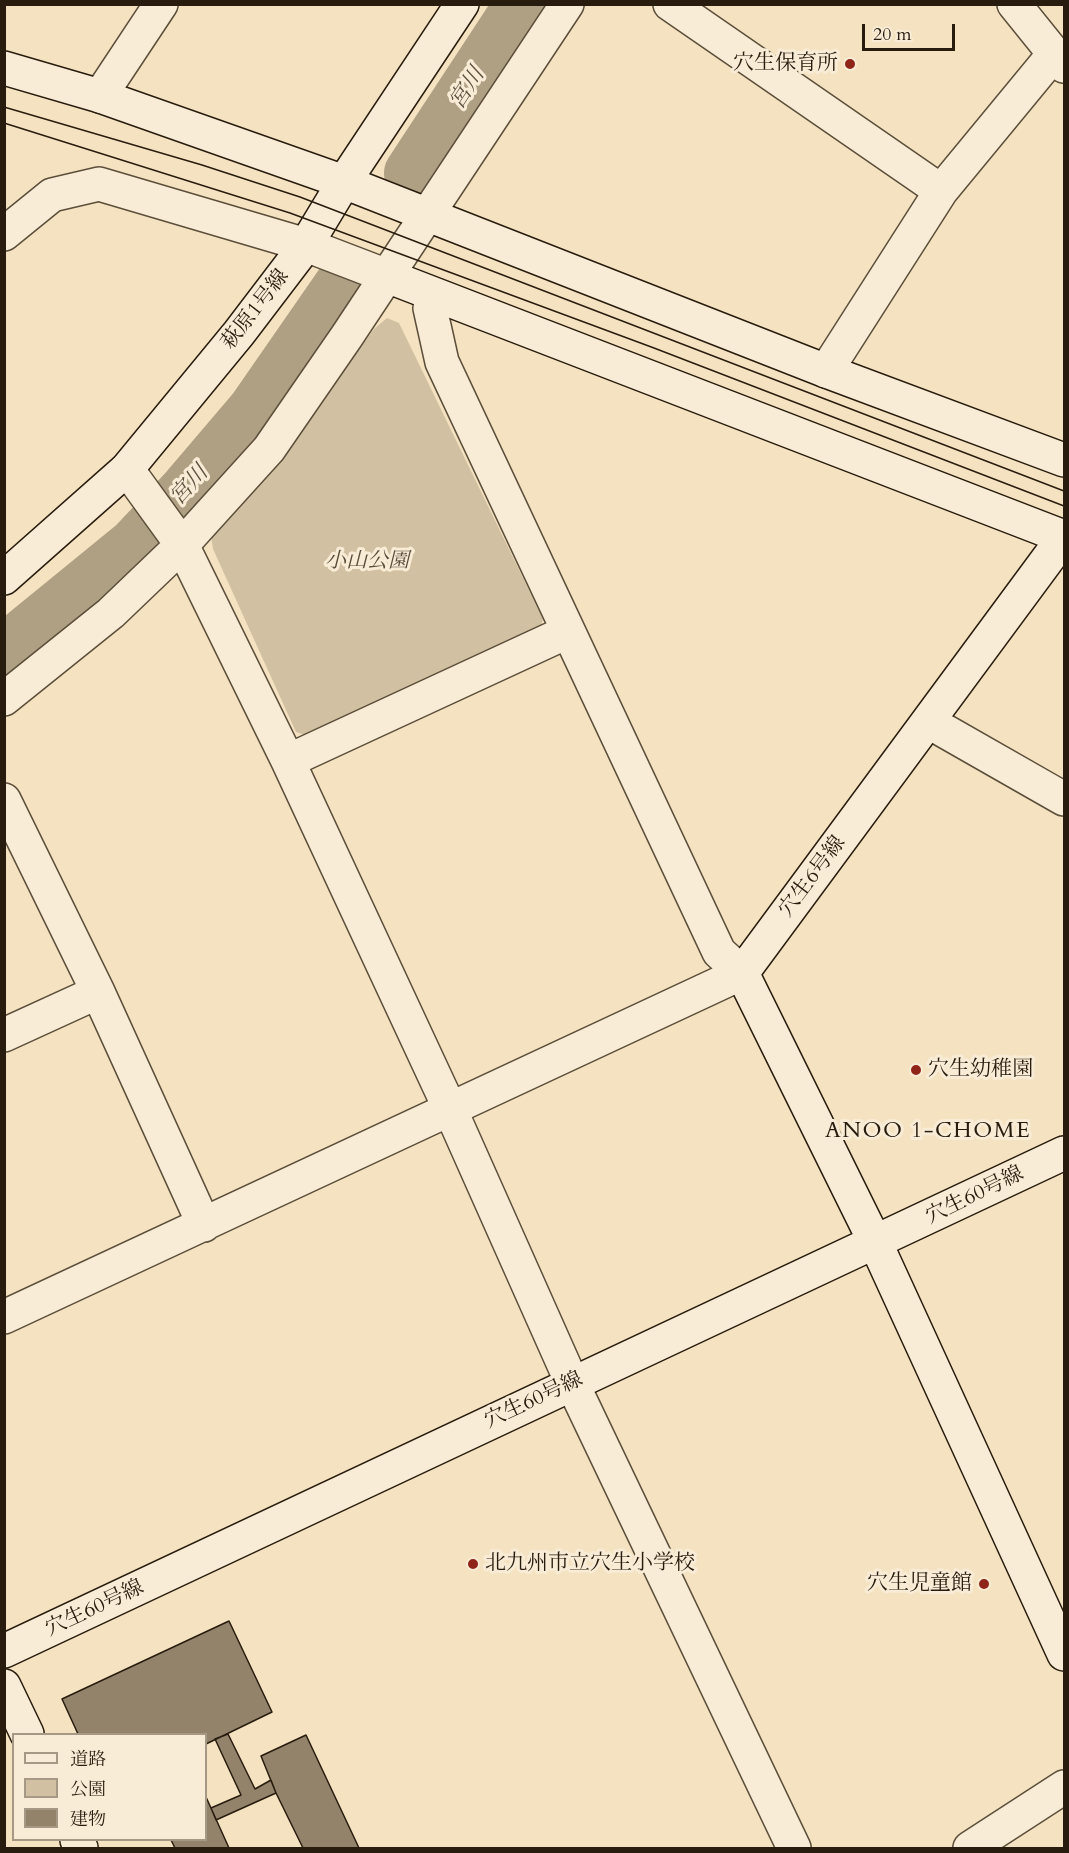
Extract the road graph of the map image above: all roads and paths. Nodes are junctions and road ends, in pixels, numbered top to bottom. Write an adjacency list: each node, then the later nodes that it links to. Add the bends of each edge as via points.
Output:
1 (161, 4): 8 (street)
2 (462, 4): 9 (street, 萩原1号線)
3 (567, 4): 11 (street)
4 (670, 4): 10 (street)
5 (1014, 4): 6 (street)
6 (1059, 60): 10 (street)
7 (4, 68): 8 (street)
8 (100, 96): 9 (street)
9 (344, 182): 11 (street); 13 (street, 萩原1号線)
10 (941, 191): 16 (street)
11 (427, 214): 14 (street); 16 (street)
12 (4, 234): 13 (street, via 52,195 99,184)
13 (306, 245): 14 (street); 18 (street, 萩原1号線)
14 (387, 276): 15 (street); 20 (street, via 269,448)
15 (435, 296): 19 (street); 22 (street, via 430,308 442,362)
16 (826, 371): 17 (street)
17 (1065, 460)
18 (127, 469): 20 (street); 21 (street, 萩原1号線)
19 (1065, 537): 24 (street, 穴生6号線)
20 (182, 545): 23 (street, via 111,613); 25 (street)
21 (4, 578)
22 (567, 632): 25 (street); 28 (street, via 719,952)
23 (4, 699)
24 (929, 722): 26 (street); 28 (street, 穴生6号線)
25 (288, 761): 31 (street)
26 (1065, 799)
27 (4, 800): 29 (street)
28 (742, 972): 31 (street); 34 (street)
29 (98, 992): 30 (street); 33 (street)
30 (4, 1035)
31 (450, 1109): 33 (street); 36 (street)
32 (1065, 1153): 34 (street, 穴生60号線)
33 (204, 1226): 35 (street)
34 (876, 1244): 36 (street, 穴生60号線); 38 (street)
35 (4, 1317)
36 (572, 1383): 37 (street, 穴生60号線); 42 (street)
37 (4, 1651)
38 (1065, 1654)
39 (4, 1686): 40 (street)
40 (27, 1733)
41 (1065, 1787): 43 (street)
42 (794, 1848)
43 (970, 1848)

